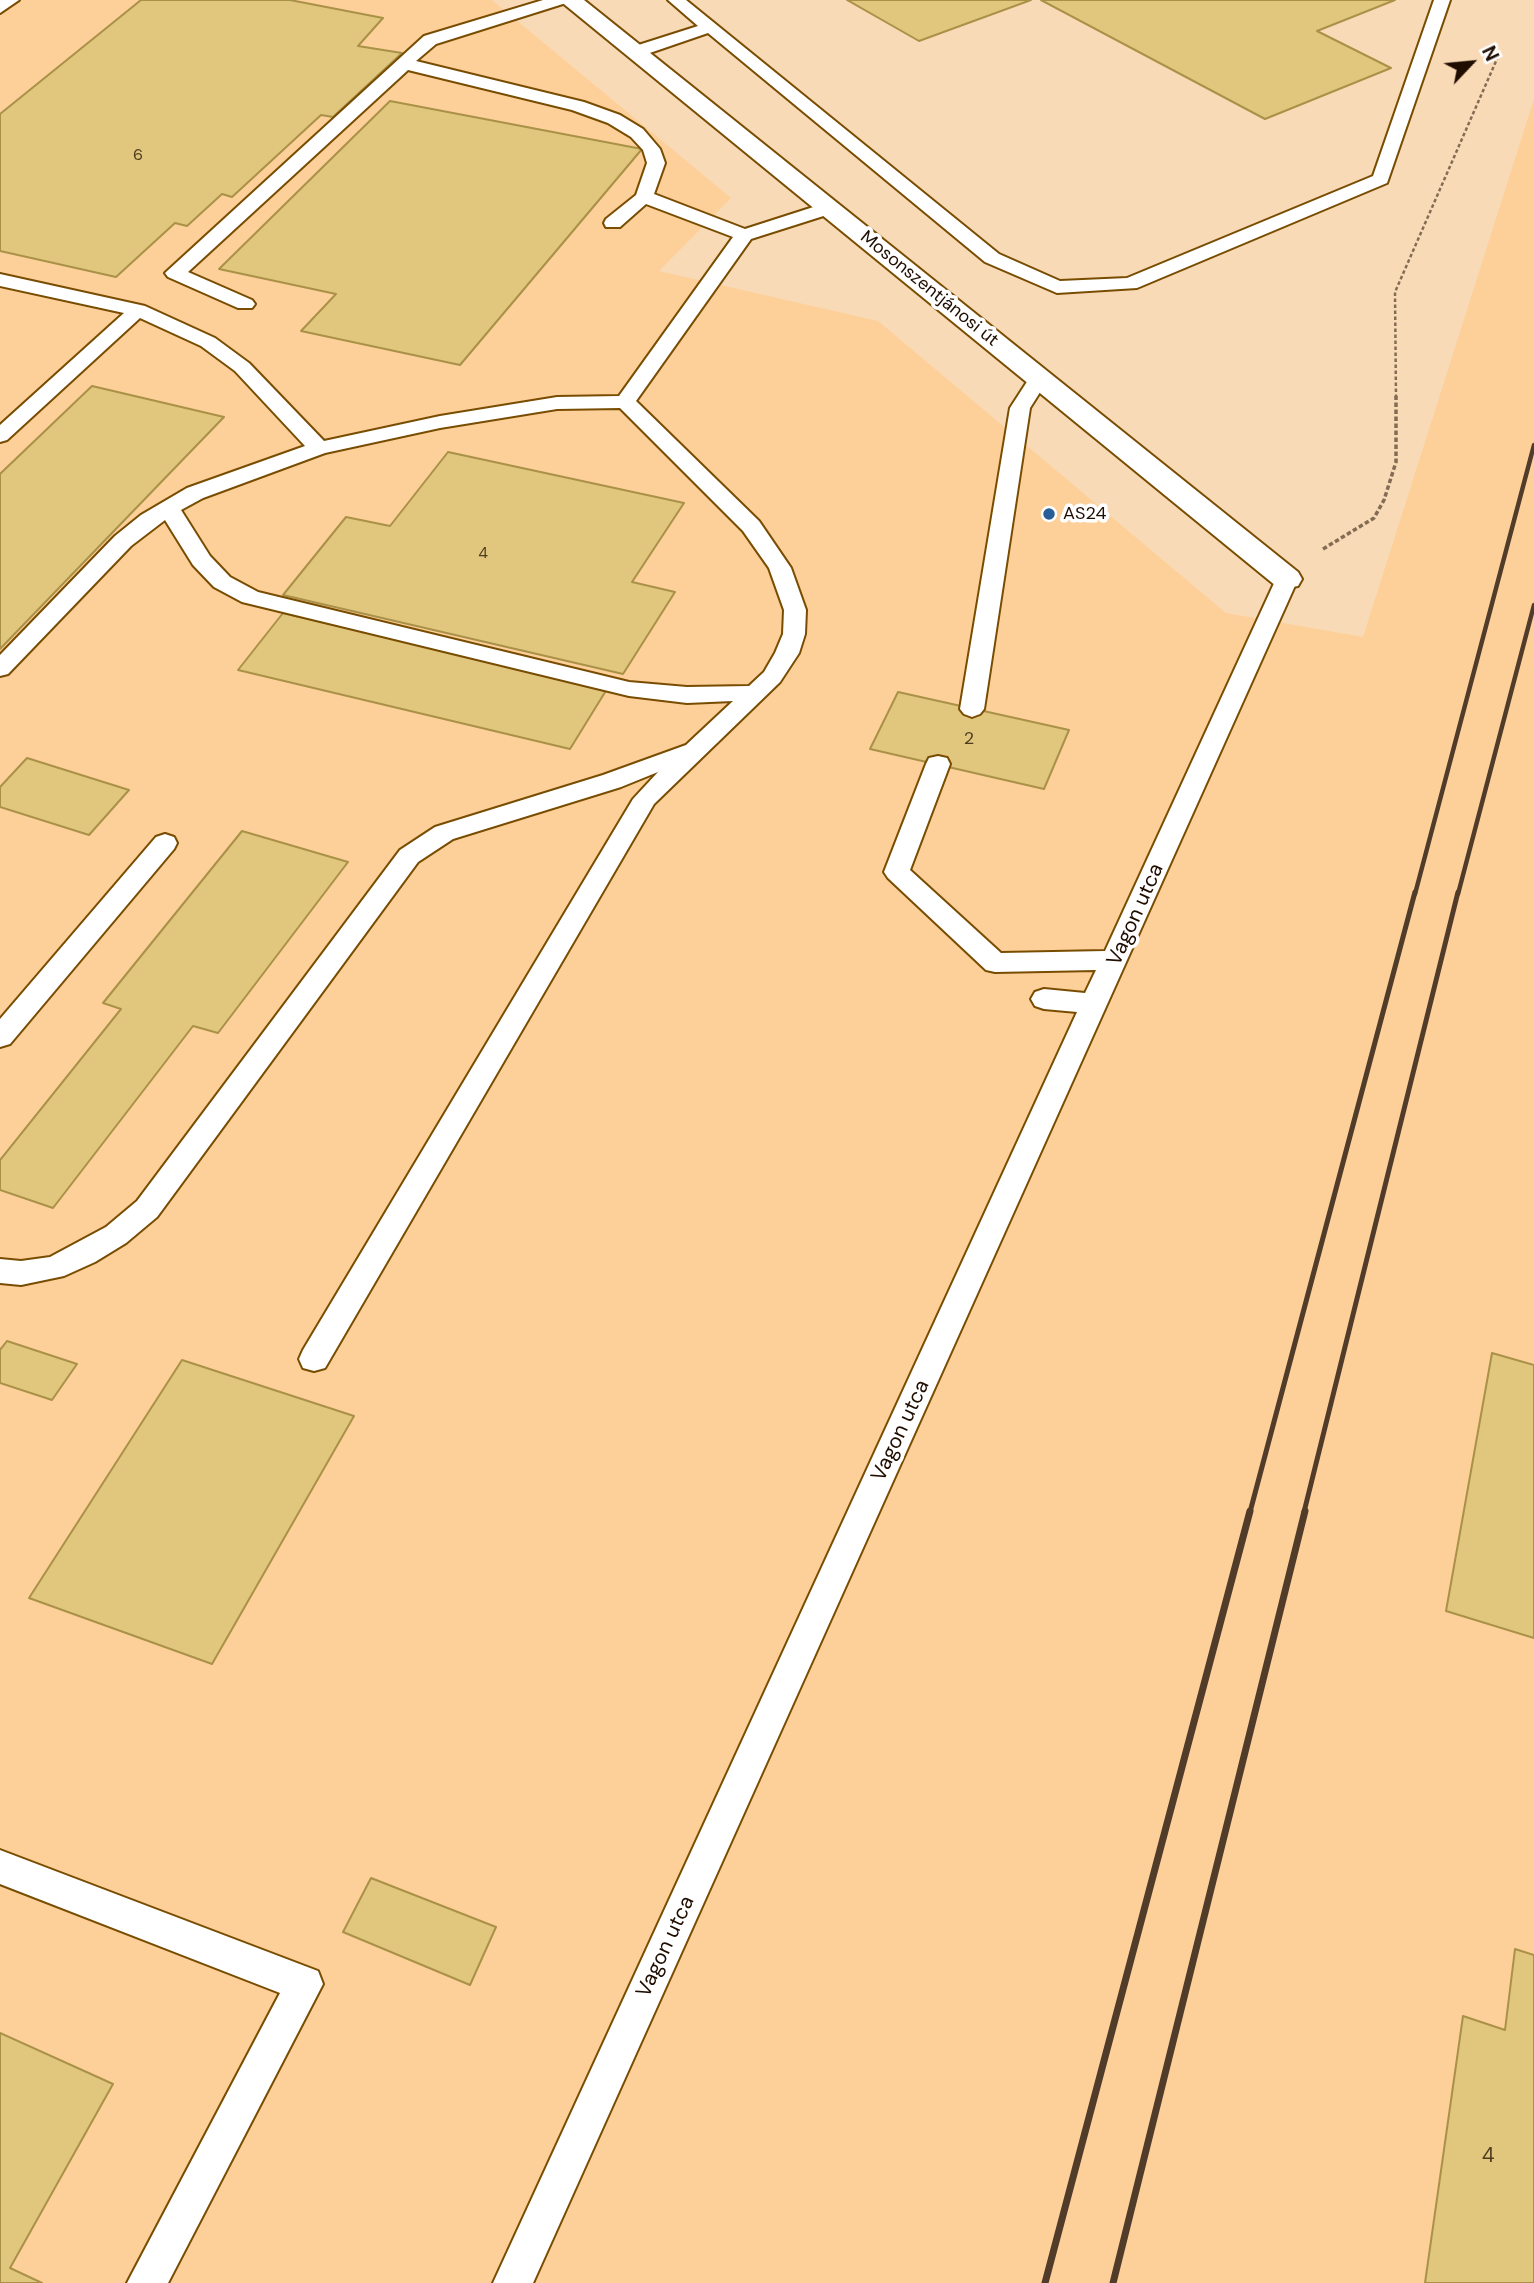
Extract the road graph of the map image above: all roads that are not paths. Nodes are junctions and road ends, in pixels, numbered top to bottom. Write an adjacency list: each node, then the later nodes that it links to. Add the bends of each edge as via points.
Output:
1 (11, 0): 6 (lane)
2 (560, 0): 9 (lane, via 430,40)
3 (570, 0): 8 (street, Mosonszentjánosi út)
4 (676, 0): 7 (lane)
5 (1442, 0): 7 (lane, via 1381,179 1130,284 1057,287 992,258)
6 (0, 8)
7 (710, 27): 8 (lane)
8 (635, 52): 11 (street, Mosonszentjánosi út)
9 (406, 64): 10 (lane, via 614,119 637,133 651,149 656,163); 15 (lane, via 174,273)
10 (644, 197): 12 (lane); 13 (lane)
11 (829, 208): 13 (lane); 17 (street, Mosonszentjánosi út)
12 (613, 223)
13 (744, 235): 18 (lane)
14 (0, 280): 16 (lane)
15 (245, 304)
16 (138, 310): 19 (lane); 20 (lane, via 208,342 242,367)
17 (1039, 378): 22 (street, Mosonszentjánosi út); 25 (lane, via 1020,408)
18 (625, 402): 20 (lane, via 557,403); 24 (lane, via 751,526 792,593 794,634 787,653 772,677)
19 (0, 436)
20 (319, 448): 21 (lane, via 195,493)
21 (169, 508): 23 (lane, via 123,541); 24 (lane, via 201,560 222,582 250,597 629,689 687,695)
22 (1287, 579): 29 (lane, Vagon utca)
23 (0, 670)
24 (753, 693): 26 (lane)
25 (972, 709)
26 (694, 750): 33 (lane, via 612,781 444,833 409,856 146,1209 116,1235 54,1268 21,1273); 34 (lane, via 645,799)
27 (938, 764): 29 (lane, via 897,872 995,963)
28 (165, 843): 32 (lane)
29 (1115, 960): 31 (lane, Vagon utca)
30 (1044, 999): 31 (lane)
31 (1096, 1004): 37 (lane, Vagon utca)
32 (0, 1037)
33 (0, 1270)
34 (314, 1359)
35 (0, 1867): 36 (lane, via 305,1984)
36 (147, 2283)
37 (513, 2283)

